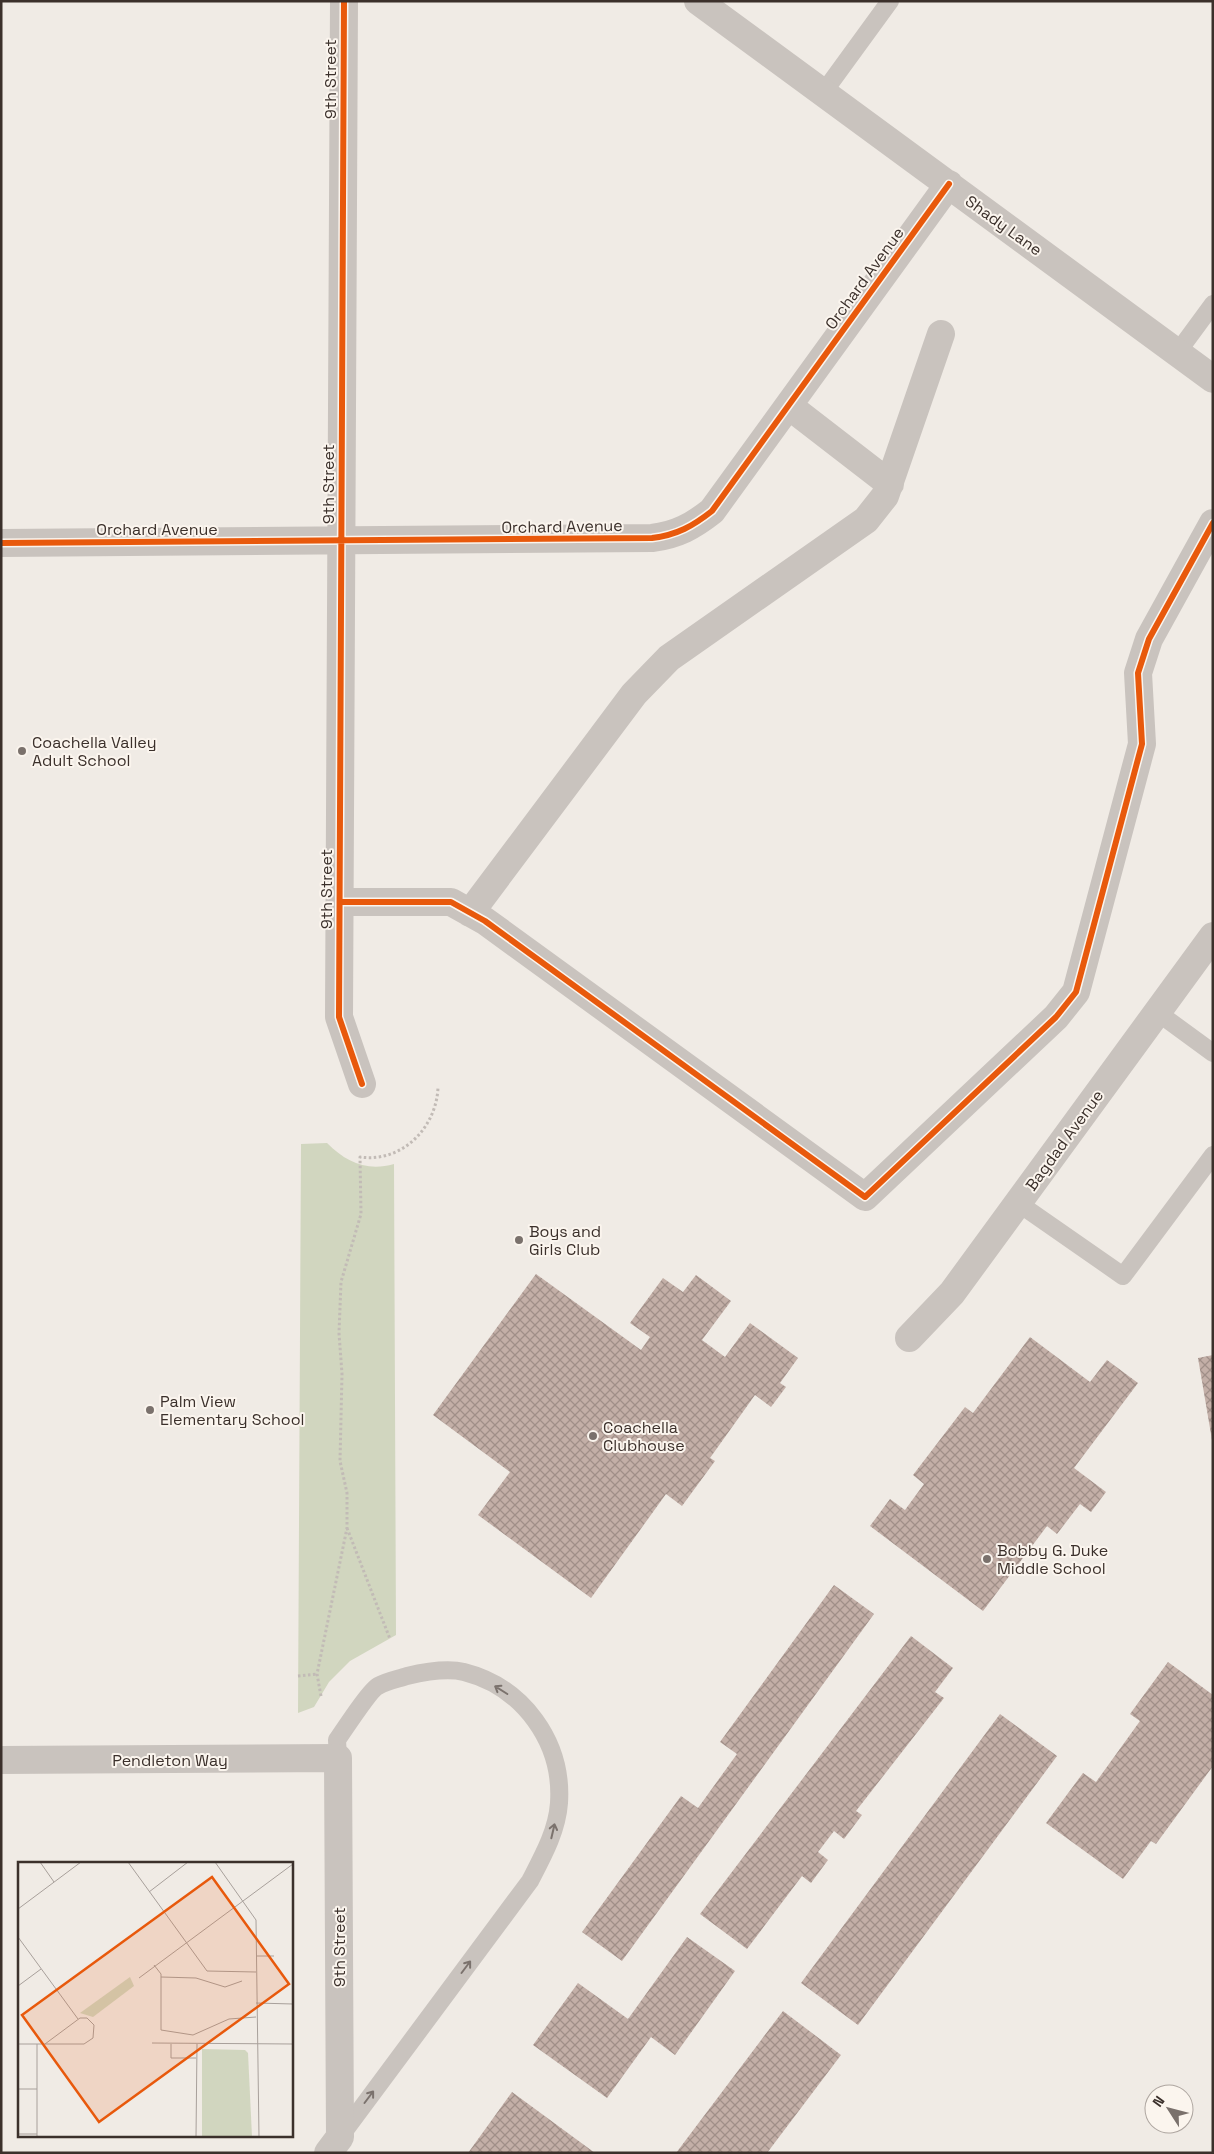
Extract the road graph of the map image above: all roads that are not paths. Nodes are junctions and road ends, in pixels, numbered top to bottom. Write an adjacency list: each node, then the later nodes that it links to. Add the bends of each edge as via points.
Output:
1 (344, 1): 13 (street, 9th Street)
2 (698, 1): 4 (street, Shady Lane)
3 (890, 1): 4 (lane)
4 (823, 93): 5 (street, Shady Lane)
5 (949, 184): 8 (street, Shady Lane); 10 (street, Orchard Avenue)
6 (1213, 304): 8 (lane)
7 (941, 334): 11 (street)
8 (1177, 353): 9 (street, Shady Lane)
9 (1213, 379)
10 (789, 406): 11 (street); 13 (street, Orchard Avenue, via 712,511 693,526 672,536)
11 (890, 484): 16 (street, via 866,520 669,658 641,687)
12 (1213, 523): 16 (street, via 1149,639 1138,673 1142,744 1076,992 1056,1016 865,1197)
13 (342, 542): 14 (street, Orchard Avenue); 15 (street, 9th Street)
14 (1, 543)
15 (340, 902): 16 (street, via 451,902); 20 (street, 9th Street, via 339,1017)
16 (470, 912)
17 (1213, 936): 18 (street, Bagdad Avenue)
18 (1158, 1012): 19 (lane); 22 (street, Bagdad Avenue)
19 (1213, 1053)
20 (362, 1084)
21 (1213, 1155): 22 (lane, via 1123,1276)
22 (1018, 1203): 23 (street, Bagdad Avenue, via 952,1293)
23 (908, 1338)
24 (338, 1758): 25 (street, Pendleton Way); 26 (street, 9th Street); 26 (lane, one-way to 24, via 530,1881 549,1846 559,1804 558,1774 552,1748 537,1723 522,1705 501,1689 463,1672 416,1674 377,1686 337,1740)
25 (1, 1760)
26 (334, 2145)

